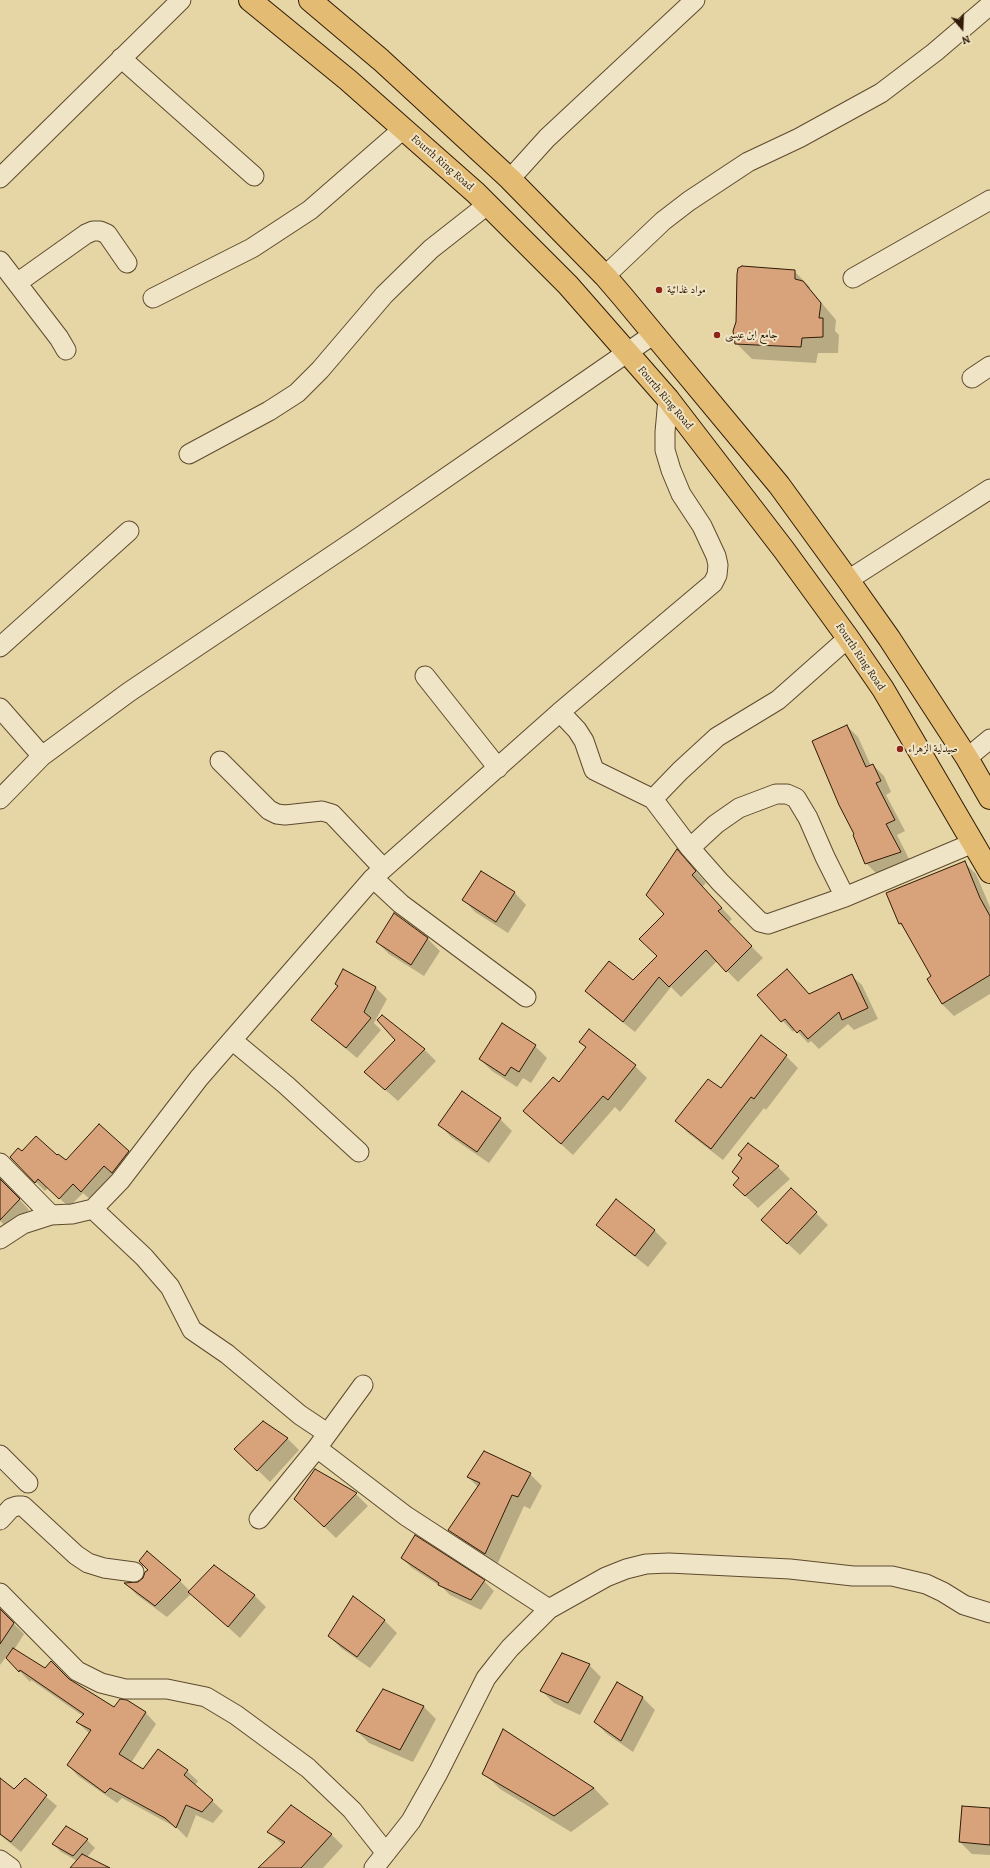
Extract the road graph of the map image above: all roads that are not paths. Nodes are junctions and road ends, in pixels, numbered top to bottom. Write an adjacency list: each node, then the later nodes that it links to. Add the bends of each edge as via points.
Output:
1 (181, 0): 6 (street)
2 (250, 0): 7 (main road, Fourth Ring Road, via 348,80)
3 (310, 0): 10 (main road, via 381,60)
4 (695, 0): 10 (street, via 547,138)
5 (989, 9): 15 (street, via 881,93 806,135 748,162 689,201 663,221)
6 (121, 58): 8 (street); 9 (street)
7 (403, 129): 12 (main road, Fourth Ring Road); 18 (street, via 310,210 252,248)
8 (254, 176)
9 (0, 178)
10 (510, 179): 15 (main road)
11 (990, 200): 16 (street)
12 (488, 205): 21 (main road, Fourth Ring Road, via 568,285); 25 (street, via 431,249 389,290 297,393)
13 (0, 261): 17 (street)
14 (126, 263): 17 (street, via 107,234 93,231)
15 (605, 276): 19 (main road)
16 (854, 278)
17 (17, 283): 20 (street, via 60,338)
18 (153, 298)
19 (654, 334): 21 (street); 28 (main road, via 779,485)
20 (66, 350)
21 (626, 352): 24 (main road, Fourth Ring Road); 35 (street, via 360,537 129,692)
22 (990, 366): 23 (street)
23 (972, 378)
24 (668, 399): 29 (main road, Fourth Ring Road); 33 (street, via 665,450 681,494 711,543 718,565 717,575 703,593)
25 (189, 454)
26 (990, 489): 28 (street)
27 (129, 531): 30 (street)
28 (848, 580): 36 (main road)
29 (848, 638): 41 (street, via 778,700 717,737); 42 (main road, Fourth Ring Road, via 883,689)
30 (0, 646)
31 (424, 676): 38 (street)
32 (0, 708): 35 (street)
33 (560, 712): 38 (street); 41 (street, via 584,741 594,770)
34 (990, 739): 36 (street)
35 (42, 756): 40 (street)
36 (967, 758): 39 (main road)
37 (220, 761): 45 (street, via 263,805 277,814 322,811 332,814)
38 (498, 768): 45 (street)
39 (990, 798)
40 (0, 799)
41 (653, 799): 43 (street)
42 (973, 843): 44 (main road, Fourth Ring Road); 46 (street)
43 (690, 848): 46 (street, via 760,922 768,924); 46 (street, via 716,824 740,808 776,794 787,794 796,798 808,818 824,857)
44 (990, 872)
45 (378, 873): 47 (street, via 401,904); 48 (street)
46 (845, 896)
47 (526, 997)
48 (232, 1040): 49 (street); 51 (street)
49 (359, 1152)
50 (0, 1163): 52 (street)
51 (93, 1210): 52 (street); 55 (street, via 144,1257 170,1287 192,1330 227,1354 300,1415)
52 (51, 1215): 53 (street, via 23,1224)
53 (0, 1239)
54 (363, 1385): 55 (street)
55 (322, 1441): 58 (street); 62 (street, via 406,1516)
56 (0, 1455): 57 (street)
57 (28, 1483)
58 (259, 1519)
59 (0, 1520): 60 (street, via 11,1508 23,1506 88,1563)
60 (134, 1572)
61 (0, 1593): 64 (street, via 77,1671 102,1683 125,1689 167,1689 206,1697 236,1715 318,1778 352,1810)
62 (549, 1608): 63 (street, via 626,1569 646,1564 669,1563 900,1577 926,1584 964,1606); 64 (street, via 510,1648 486,1678 411,1821)
63 (990, 1613)
64 (386, 1853): 67 (street)
65 (0, 1860): 66 (street)
66 (11, 1868)
67 (374, 1868)

